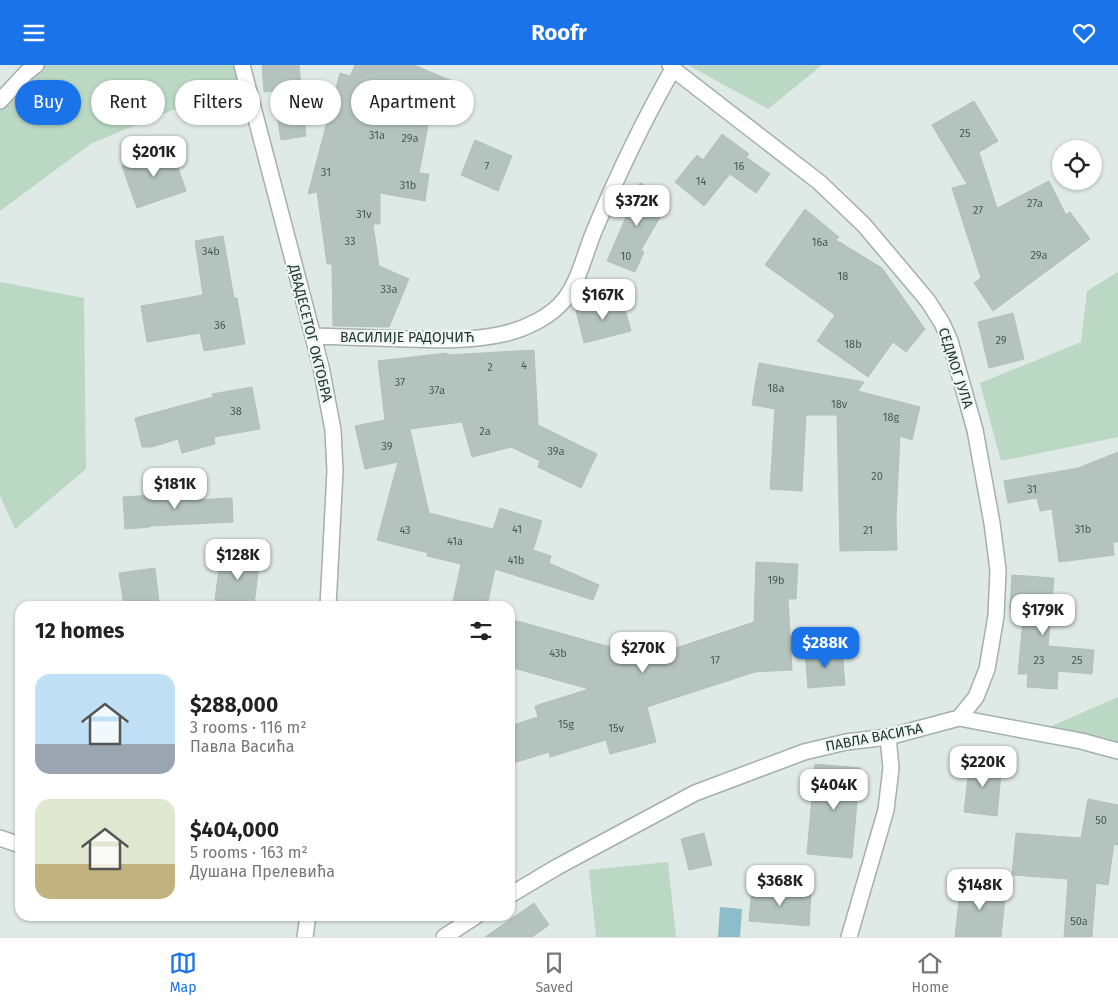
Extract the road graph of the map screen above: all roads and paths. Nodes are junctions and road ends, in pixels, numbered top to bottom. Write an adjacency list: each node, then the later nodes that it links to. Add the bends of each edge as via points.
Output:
1 (36, 65): 4 (street)
2 (242, 65): 5 (street, ДВАДЕСЕТОГ ОКТОБРА)
3 (672, 67): 5 (street, ВАСИЛИЈЕ РАДОЈЧИЋ, via 627,157 575,281 565,299 550,313 514,331 487,337 446,340); 7 (street, СЕДМОГ ЈУЛА, via 819,183 864,225 928,301 950,341 975,429 998,570 996,616 987,669 976,697)
4 (0, 101)
5 (313, 337): 6 (street, ДВАДЕСЕТОГ ОКТОБРА, via 326,389 336,471)
6 (328, 601)
7 (959, 718): 8 (street, ПАВЛА ВАСИЋА); 9 (street, ПАВЛА ВАСИЋА)
8 (888, 737): 12 (street, ПАВЛА ВАСИЋА, via 804,752 695,793); 17 (street, via 891,768 886,810)
9 (1118, 751)
10 (0, 837): 11 (street)
11 (15, 843)
12 (515, 892)
13 (303, 921): 15 (street)
14 (468, 921): 16 (street)
15 (305, 937)
16 (444, 937)
17 (849, 937)

